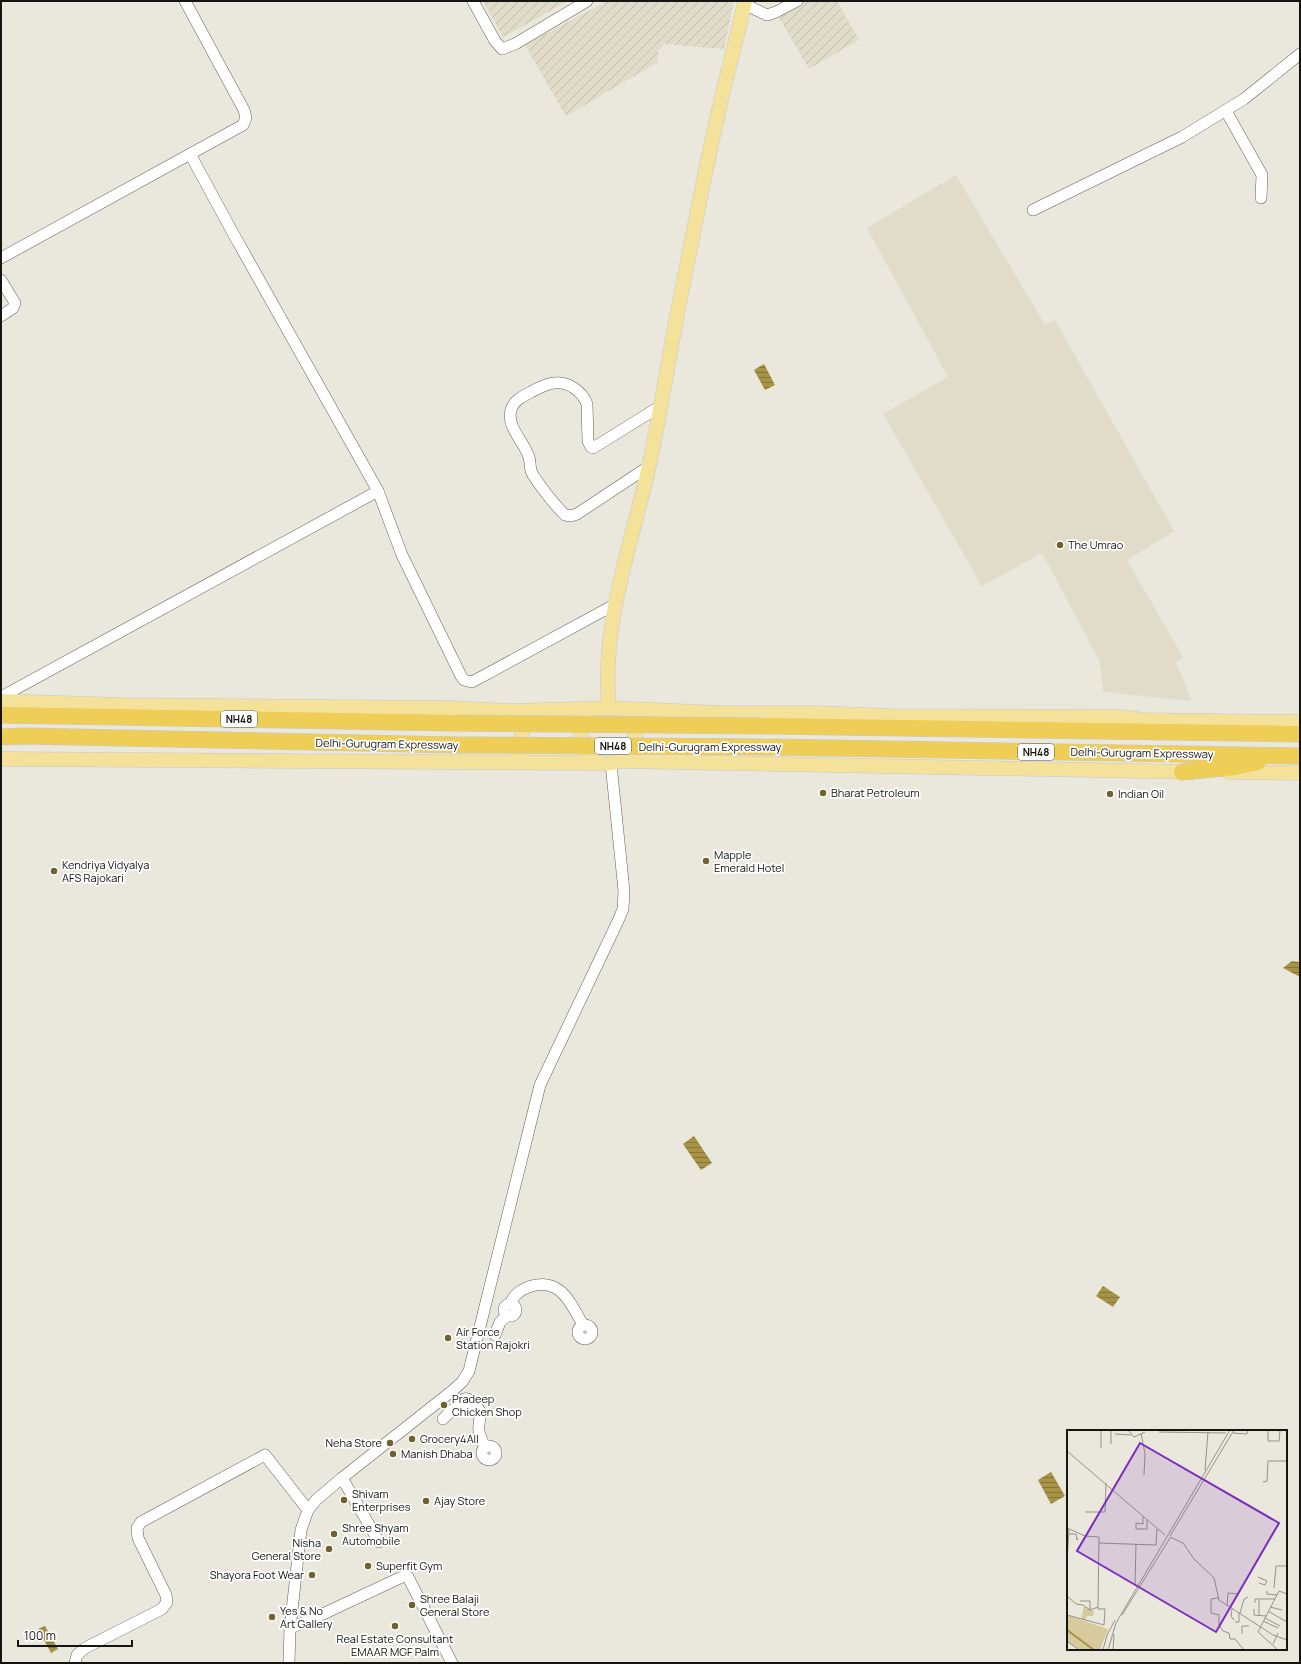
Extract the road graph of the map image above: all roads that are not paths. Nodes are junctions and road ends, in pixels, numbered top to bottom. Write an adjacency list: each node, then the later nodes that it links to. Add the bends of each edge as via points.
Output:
1 (185, 1): 8 (street, via 246,118 244,125 238,129)
2 (473, 1): 3 (street, via 502,49 515,44)
3 (587, 1)
4 (797, 1): 5 (street, via 767,15)
5 (744, 2): 14 (main road, via 716,120)
6 (1300, 54): 7 (street)
7 (1226, 111): 9 (street, via 1262,175); 10 (street, via 1155,152)
8 (190, 154): 11 (street); 16 (street)
9 (1261, 198)
10 (1033, 210)
11 (1, 258)
12 (1, 280): 13 (street, via 15,303 13,308)
13 (1, 316)
14 (660, 407): 15 (main road); 15 (street, via 593,448 588,441 585,398 578,390 565,383 556,382 522,396 510,411 511,422 529,457 533,476 566,515 577,514)
15 (648, 467): 17 (main road)
16 (378, 491): 17 (street, via 408,570 461,676 468,682); 18 (street)
17 (614, 605): 20 (main road, via 609,647)
18 (1, 697)
19 (1, 701): 21 (main road)
20 (608, 708): 21 (main road); 22 (main road); 30 (main road, via 628,716 636,736 634,747 628,756); 30 (main road, via 589,716 583,724 580,736 588,756)
21 (512, 711): 29 (main road, via 519,716 522,730 520,753)
22 (721, 713): 24 (main road, via 1121,717 1144,720); 31 (main road, via 708,719 698,736 702,751)
23 (1, 715): 25 (highway, Delhi-Gurugram Expressway / NH48, bridge)
24 (1300, 722)
25 (1300, 734)
26 (1, 737): 27 (highway, Delhi-Gurugram Expressway / NH48, bridge)
27 (1295, 756): 32 (highway, via 1234,767)
28 (1, 759): 29 (main road)
29 (515, 762): 30 (main road)
30 (611, 762): 31 (main road); 34 (street, via 624,891 623,909 540,1085)
31 (717, 763): 32 (main road)
32 (1182, 772): 33 (main road)
33 (1300, 773)
34 (485, 1306): 35 (street); 38 (street, via 468,1371)
35 (507, 1310): 36 (street, via 516,1294 524,1289 542,1285 552,1286 565,1295); 37 (street)
36 (583, 1325)
37 (495, 1335)
38 (462, 1382): 39 (street); 42 (street)
39 (466, 1402): 40 (street); 41 (street, via 475,1404 479,1410 479,1431)
40 (443, 1419)
41 (485, 1447)
42 (342, 1478): 43 (street); 44 (street)
43 (308, 1510): 45 (street, via 301,1530); 46 (street, via 265,1455 141,1522 137,1528 138,1538 167,1602 162,1609 85,1648)
44 (379, 1542)
45 (290, 1628): 47 (street); 48 (street, via 406,1575)
46 (75, 1663)
47 (289, 1663)
48 (452, 1663)

